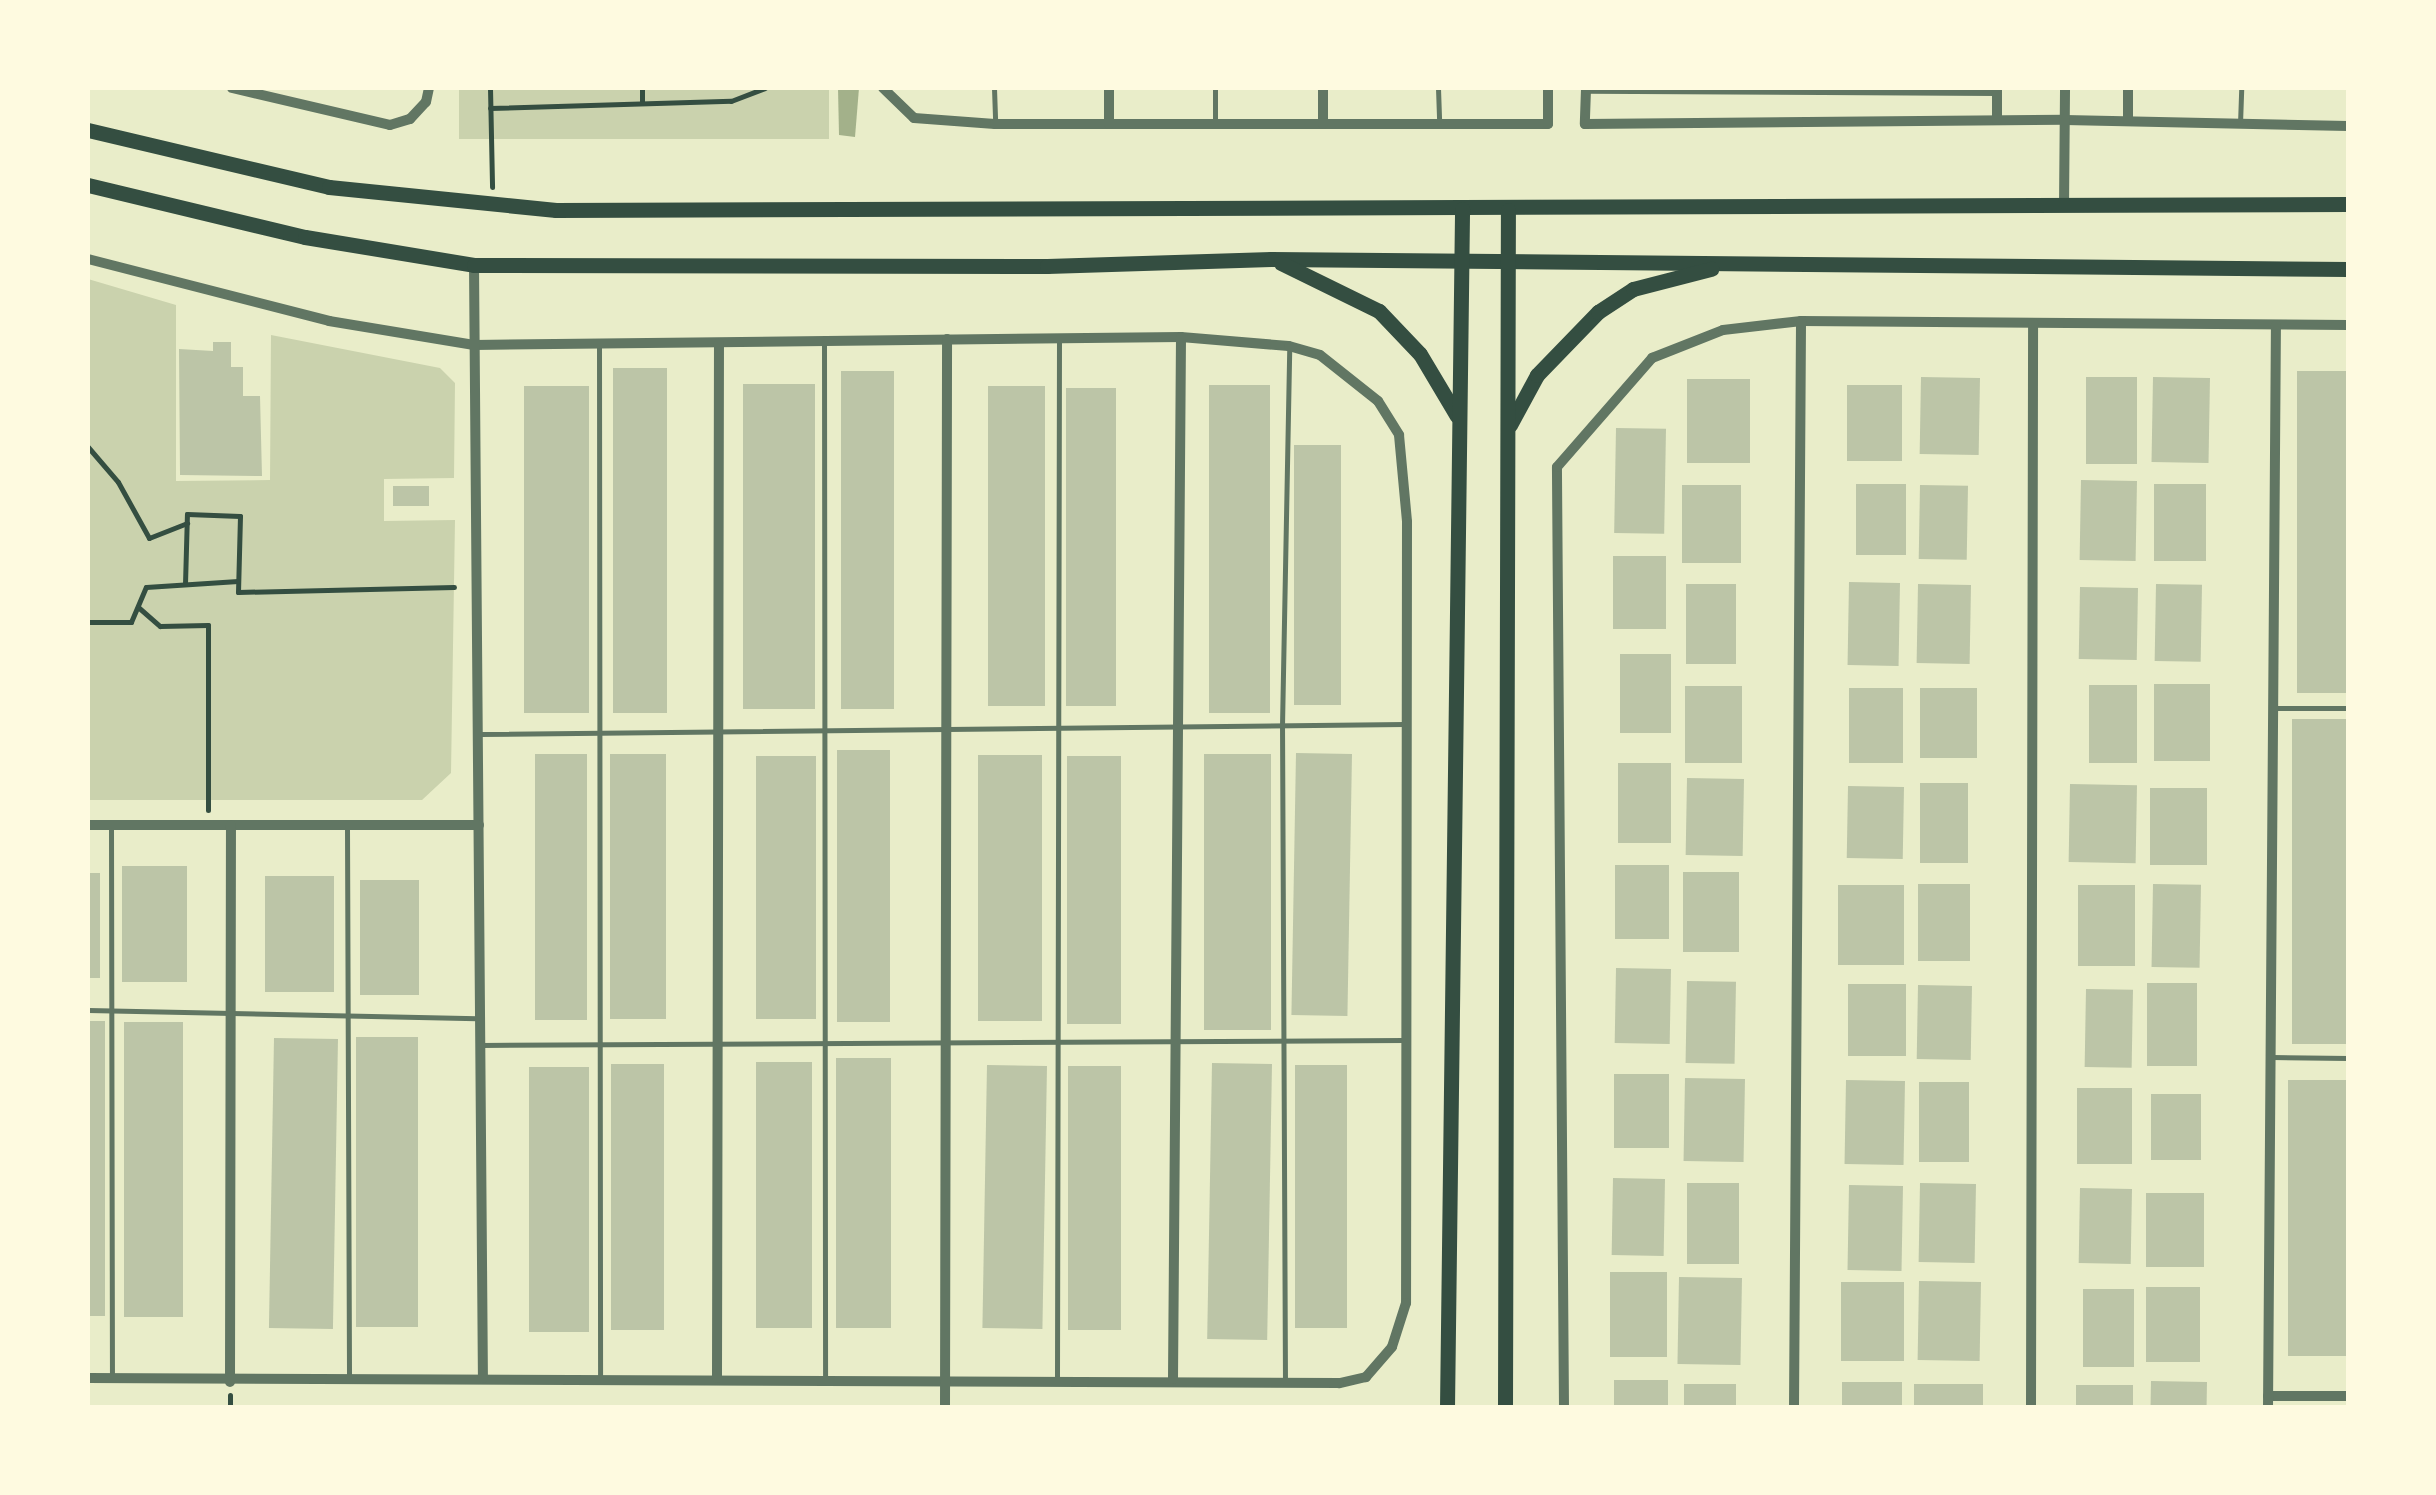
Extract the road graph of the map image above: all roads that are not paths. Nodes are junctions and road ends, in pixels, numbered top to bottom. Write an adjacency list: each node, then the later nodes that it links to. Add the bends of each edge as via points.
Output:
1 (232, 88): 2 (street, via 390,125 410,119)
2 (429, 88)
3 (884, 88): 17 (street, via 914,118)
4 (994, 88): 17 (lane)
5 (1109, 88): 18 (street)
6 (1215, 88): 19 (lane)
7 (1323, 88): 20 (street)
8 (1438, 88): 21 (lane)
9 (1548, 88): 21 (street, via 1548,124)
10 (2065, 88): 15 (street)
11 (2128, 88): 16 (street)
12 (2240, 88): 22 (lane)
13 (1997, 89): 14 (street); 14 (street, via 1586,89 1585,124)
14 (1997, 120): 15 (street)
15 (2065, 120): 16 (street); 27 (street)
16 (2128, 121): 22 (street)
17 (995, 124): 18 (street)
18 (1109, 124): 19 (street)
19 (1215, 124): 20 (street)
20 (1323, 124): 21 (street)
21 (1438, 124)
22 (2240, 124): 23 (street)
23 (2348, 126)
24 (88, 130): 28 (main road, via 255,174 492,205)
25 (88, 185): 35 (main road, via 305,237)
26 (2348, 204): 27 (main road)
27 (2064, 206): 29 (main road)
28 (1462, 209): 29 (main road); 32 (main road)
29 (1508, 210): 33 (main road)
30 (88, 259): 46 (street, via 328,321)
31 (1271, 259): 32 (main road); 35 (main road, via 1047,266); 49 (main road, via 1378,311 1420,354)
32 (1461, 260): 33 (main road); 49 (main road)
33 (1506, 260): 34 (main road); 50 (main road)
34 (1749, 263): 36 (main road); 50 (main road, via 1666,277 1598,312 1537,374)
35 (474, 265): 46 (street)
36 (2348, 269)
37 (1802, 322): 38 (street); 100 (street, via 1723,330 1652,358 1557,466); 101 (street)
38 (2033, 323): 39 (street); 102 (street)
39 (2276, 325): 40 (street); 51 (street)
40 (2348, 325)
41 (1180, 337): 42 (street); 48 (street); 55 (street)
42 (1059, 338): 43 (street); 56 (lane)
43 (948, 339): 44 (street); 57 (street)
44 (824, 341): 45 (street); 58 (lane)
45 (719, 342): 47 (street); 59 (street)
46 (474, 344): 47 (street); 61 (street)
47 (599, 344): 60 (lane)
48 (1289, 346): 53 (street, via 1352,376 1400,435 1407,468); 54 (lane)
49 (1459, 420): 98 (main road)
50 (1506, 439): 99 (main road)
51 (2273, 708): 52 (lane); 81 (street)
52 (2348, 708)
53 (1407, 724): 54 (lane); 73 (street)
54 (1282, 726): 55 (lane); 72 (lane)
55 (1178, 727): 56 (lane); 76 (street)
56 (1059, 728): 57 (lane); 75 (lane)
57 (947, 729): 58 (lane); 74 (street)
58 (826, 730): 59 (lane); 78 (lane)
59 (718, 732): 60 (lane); 77 (street)
60 (597, 733): 61 (lane); 79 (lane)
61 (478, 734): 66 (street)
62 (88, 825): 63 (street)
63 (111, 825): 64 (street); 68 (lane)
64 (230, 825): 65 (street); 69 (street)
65 (348, 825): 66 (street); 70 (lane)
66 (478, 825): 71 (street)
67 (88, 1010): 68 (lane)
68 (112, 1010): 69 (lane); 85 (lane)
69 (230, 1013): 70 (lane); 93 (street)
70 (347, 1015): 71 (lane); 83 (lane)
71 (480, 1018): 80 (street)
72 (1284, 1040): 73 (lane); 76 (lane); 94 (lane)
73 (1407, 1040): 94 (street, via 1406,1303 1379,1364 1366,1377)
74 (946, 1042): 75 (lane); 78 (lane); 90 (street)
75 (1058, 1042): 76 (lane); 91 (lane)
76 (1176, 1042): 92 (street)
77 (717, 1044): 78 (lane); 79 (lane); 88 (street)
78 (827, 1044): 89 (lane)
79 (600, 1045): 80 (lane); 87 (lane)
80 (480, 1046): 86 (street)
81 (2271, 1057): 82 (lane); 96 (street)
82 (2348, 1058)
83 (349, 1376): 86 (street); 93 (street)
84 (88, 1378): 85 (street)
85 (112, 1378): 93 (street)
86 (483, 1378): 87 (street)
87 (600, 1378): 88 (street)
88 (717, 1378): 89 (street)
89 (825, 1378): 90 (street)
90 (946, 1379): 91 (street); 97 (street)
91 (1057, 1379): 92 (street)
92 (1173, 1380): 94 (street)
93 (230, 1382)
94 (1285, 1382)
95 (2348, 1396): 96 (street)
96 (2268, 1402)
97 (945, 1408)
98 (1446, 1408)
99 (1505, 1408)
100 (1564, 1408)
101 (1794, 1408)
102 (2031, 1408)

